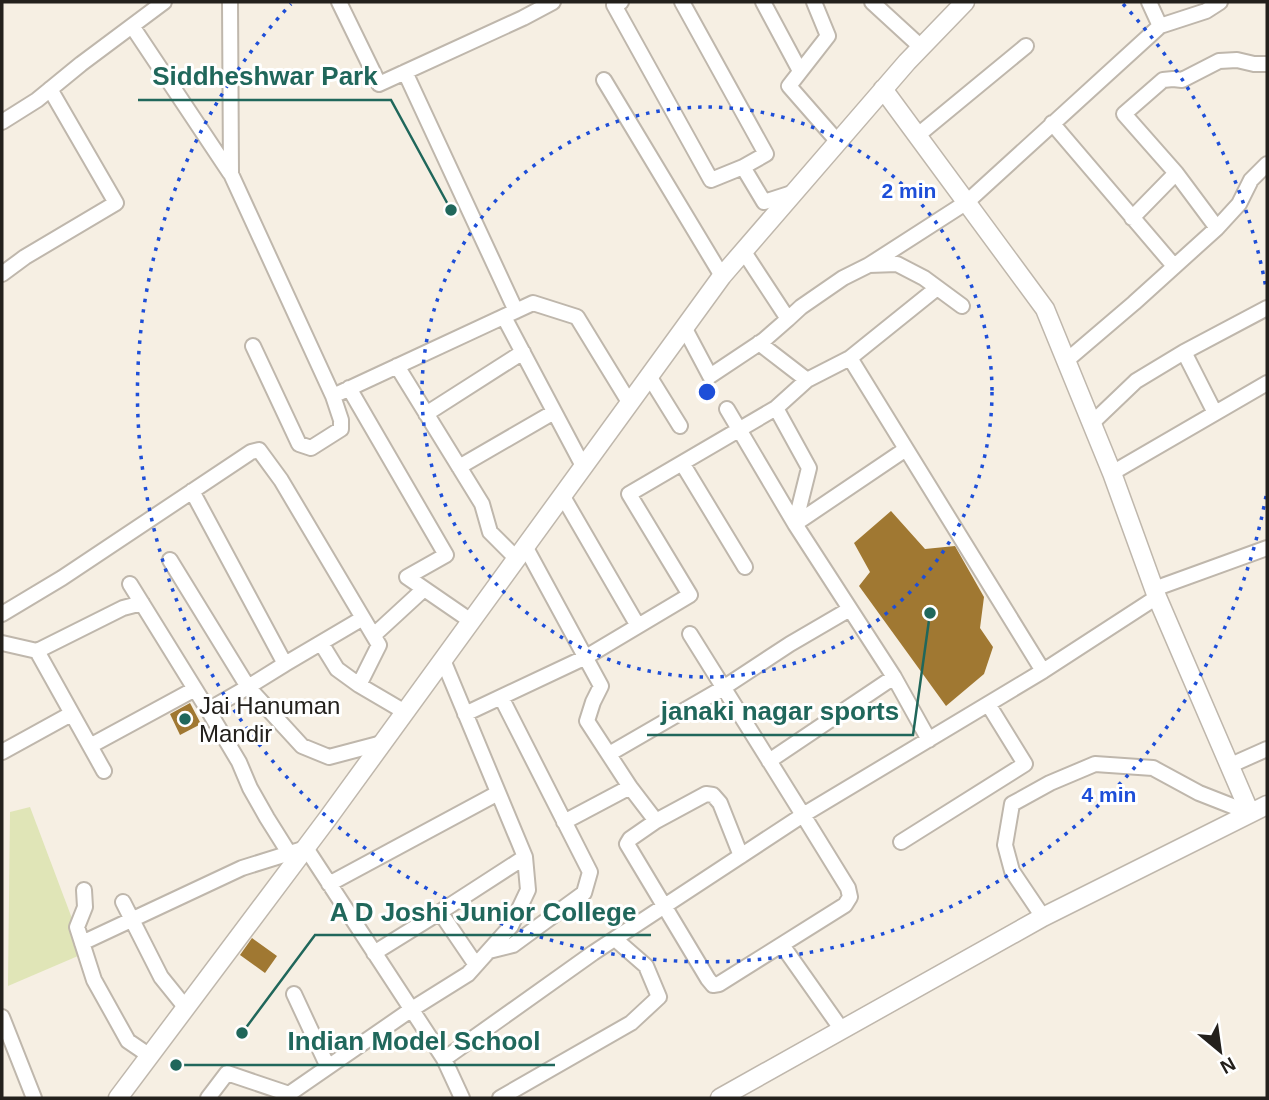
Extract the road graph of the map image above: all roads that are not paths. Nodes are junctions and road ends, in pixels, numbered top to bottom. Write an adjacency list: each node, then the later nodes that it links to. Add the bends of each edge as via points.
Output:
1 (164, 2): 13 (street)
2 (230, 2): 30 (street)
3 (339, 2): 19 (street, via 379,84)
4 (553, 2): 19 (street)
5 (621, 2): 28 (street, via 614,5 711,180)
6 (682, 2): 28 (street, via 766,154)
7 (763, 2): 18 (street)
8 (814, 2): 18 (street, via 828,36)
9 (872, 2): 16 (street)
10 (965, 2): 16 (street)
11 (1149, 2): 14 (street)
12 (1220, 2): 14 (street)
13 (132, 26): 21 (street); 30 (street)
14 (1160, 26): 24 (street)
15 (1026, 46): 25 (street)
16 (921, 47): 22 (street)
17 (1267, 64): 29 (street, via 1219,61 1182,80 1163,80 1125,114)
18 (800, 71): 26 (street, via 789,86)
19 (405, 72): 43 (street)
20 (604, 80): 39 (street)
21 (50, 89): 23 (street); 38 (street, via 116,203)
22 (883, 89): 25 (street); 26 (street)
23 (2, 122)
24 (1052, 123): 32 (street); 33 (street)
25 (918, 135): 32 (street)
26 (838, 142): 31 (street)
27 (1267, 164): 34 (street)
28 (743, 167): 31 (street, via 764,202)
29 (1176, 173): 33 (street); 34 (street)
30 (231, 174): 57 (street)
31 (795, 192): 35 (street)
32 (967, 202): 36 (street); 51 (street, via 1045,309)
33 (1132, 218): 37 (street)
34 (1217, 228): 37 (street)
35 (744, 252): 39 (street); 44 (street)
36 (869, 265): 40 (street, via 897,264); 44 (street, via 843,278)
37 (1174, 267): 51 (street)
38 (2, 274)
39 (722, 276): 45 (street)
40 (937, 288): 41 (street); 50 (street)
41 (962, 306)
42 (1267, 308): 49 (street)
43 (510, 314): 48 (street); 52 (street); 58 (street, via 533,303 577,317)
44 (788, 319): 46 (street)
45 (684, 327): 46 (street, via 710,376); 53 (street)
46 (759, 343): 54 (street)
47 (253, 346): 57 (street, via 299,444 311,448 341,429)
48 (523, 352): 61 (street); 63 (street)
49 (1184, 352): 62 (street); 64 (street, via 1136,381)
50 (850, 359): 54 (street); 67 (street)
51 (1066, 361): 64 (street)
52 (397, 366): 56 (street); 63 (street)
53 (649, 376): 58 (street); 65 (street)
54 (807, 380): 59 (street)
55 (1267, 383): 62 (street)
56 (349, 388): 57 (street); 80 (street, via 446,555 407,577)
57 (333, 396)
58 (629, 402): 70 (street)
59 (776, 408): 66 (street); 74 (street, via 809,468)
60 (727, 410): 66 (street)
61 (554, 412): 69 (street); 70 (street)
62 (1215, 413): 71 (street)
63 (426, 414): 69 (street)
64 (1091, 424): 71 (street)
65 (680, 426)
66 (739, 429): 68 (street); 74 (street)
67 (906, 449): 74 (street); 96 (street)
68 (682, 463): 78 (street); 87 (street, via 629,494 690,595)
69 (459, 467): 76 (street, via 482,504 490,532)
70 (583, 467): 73 (street)
71 (1112, 472): 81 (street)
72 (192, 491): 84 (street); 85 (street, via 258,450 281,480); 95 (street)
73 (562, 495): 76 (street); 87 (street)
74 (796, 524): 83 (street)
75 (1267, 548): 81 (street)
76 (521, 552): 86 (street); 93 (street)
77 (170, 560): 99 (street)
78 (745, 567)
79 (130, 584): 82 (street)
80 (424, 589): 86 (street); 88 (street)
81 (1156, 593): 96 (street); 115 (street)
82 (142, 603): 92 (street); 101 (street)
83 (850, 610): 97 (street); 100 (street)
84 (2, 614)
85 (363, 618): 88 (street); 91 (street)
86 (471, 621): 94 (street)
87 (638, 626): 93 (street)
88 (374, 635): 98 (street, via 379,645)
89 (690, 635): 100 (street)
90 (2, 643): 92 (street)
91 (321, 643): 95 (street); 98 (street, via 337,668)
92 (37, 651): 106 (street)
93 (586, 657): 102 (street); 113 (street, via 601,686 587,721)
94 (443, 660): 105 (street); 107 (street)
95 (285, 664): 99 (street)
96 (1043, 671): 103 (street)
97 (894, 677): 108 (street); 114 (street)
98 (359, 685): 105 (street)
99 (248, 687): 104 (street); 109 (street, via 302,746 329,757)
100 (723, 688): 113 (street); 114 (street)
101 (195, 689): 104 (street); 110 (street)
102 (501, 697): 107 (street); 123 (street)
103 (988, 704): 108 (street); 124 (street, via 1025,764)
104 (208, 710): 125 (street, via 267,818)
105 (405, 712): 109 (street)
106 (71, 714): 110 (street); 112 (street)
107 (465, 714): 118 (street)
108 (929, 740): 121 (street)
109 (382, 743): 125 (street)
110 (90, 746): 116 (street)
111 (1267, 749): 115 (street)
112 (2, 752)
113 (609, 754): 117 (street)
114 (769, 761): 121 (street)
115 (1231, 765): 120 (street)
116 (104, 771)
117 (630, 787): 122 (street); 123 (street)
118 (498, 793): 127 (street); 128 (street)
119 (1267, 805): 120 (street)
120 (1250, 813): 133 (street); 133 (street, via 1153,768 1095,764 1049,783 1012,804 1004,845 1012,871)
121 (803, 815): 126 (street); 137 (street, via 850,897 845,905)
122 (656, 821): 126 (street, via 706,794 713,795); 131 (street, via 627,844)
123 (564, 822): 138 (street, via 590,872 584,893 513,945)
124 (901, 842)
125 (297, 850): 128 (street); 134 (street, via 242,867); 142 (street)
126 (741, 856): 131 (street)
127 (525, 857): 132 (street); 138 (street, via 528,890 511,926)
128 (329, 884): 139 (street)
129 (84, 890): 136 (street, via 85,907 77,927)
130 (122, 902): 134 (street)
131 (664, 907): 135 (street); 137 (street, via 713,985)
132 (440, 912): 139 (street); 140 (street)
133 (1043, 917): 145 (street)
134 (131, 919): 136 (street); 142 (street, via 160,977)
135 (615, 939): 148 (street); 154 (street, via 646,966 659,997 631,1023)
136 (82, 943): 147 (street, via 94,980 128,1041)
137 (782, 945): 145 (street)
138 (489, 951): 140 (street)
139 (374, 953): 143 (street)
140 (476, 965): 143 (street)
141 (294, 994): 149 (street)
142 (186, 1008): 147 (street)
143 (412, 1009): 148 (street); 149 (street)
144 (2, 1017): 146 (street)
145 (842, 1030): 155 (street)
146 (6, 1045): 150 (street)
147 (150, 1056): 151 (street)
148 (444, 1059): 153 (street)
149 (328, 1067): 152 (street, via 289,1094 227,1073)
150 (34, 1098)
151 (118, 1098)
152 (208, 1098)
153 (462, 1098)
154 (500, 1098)
155 (720, 1098)

